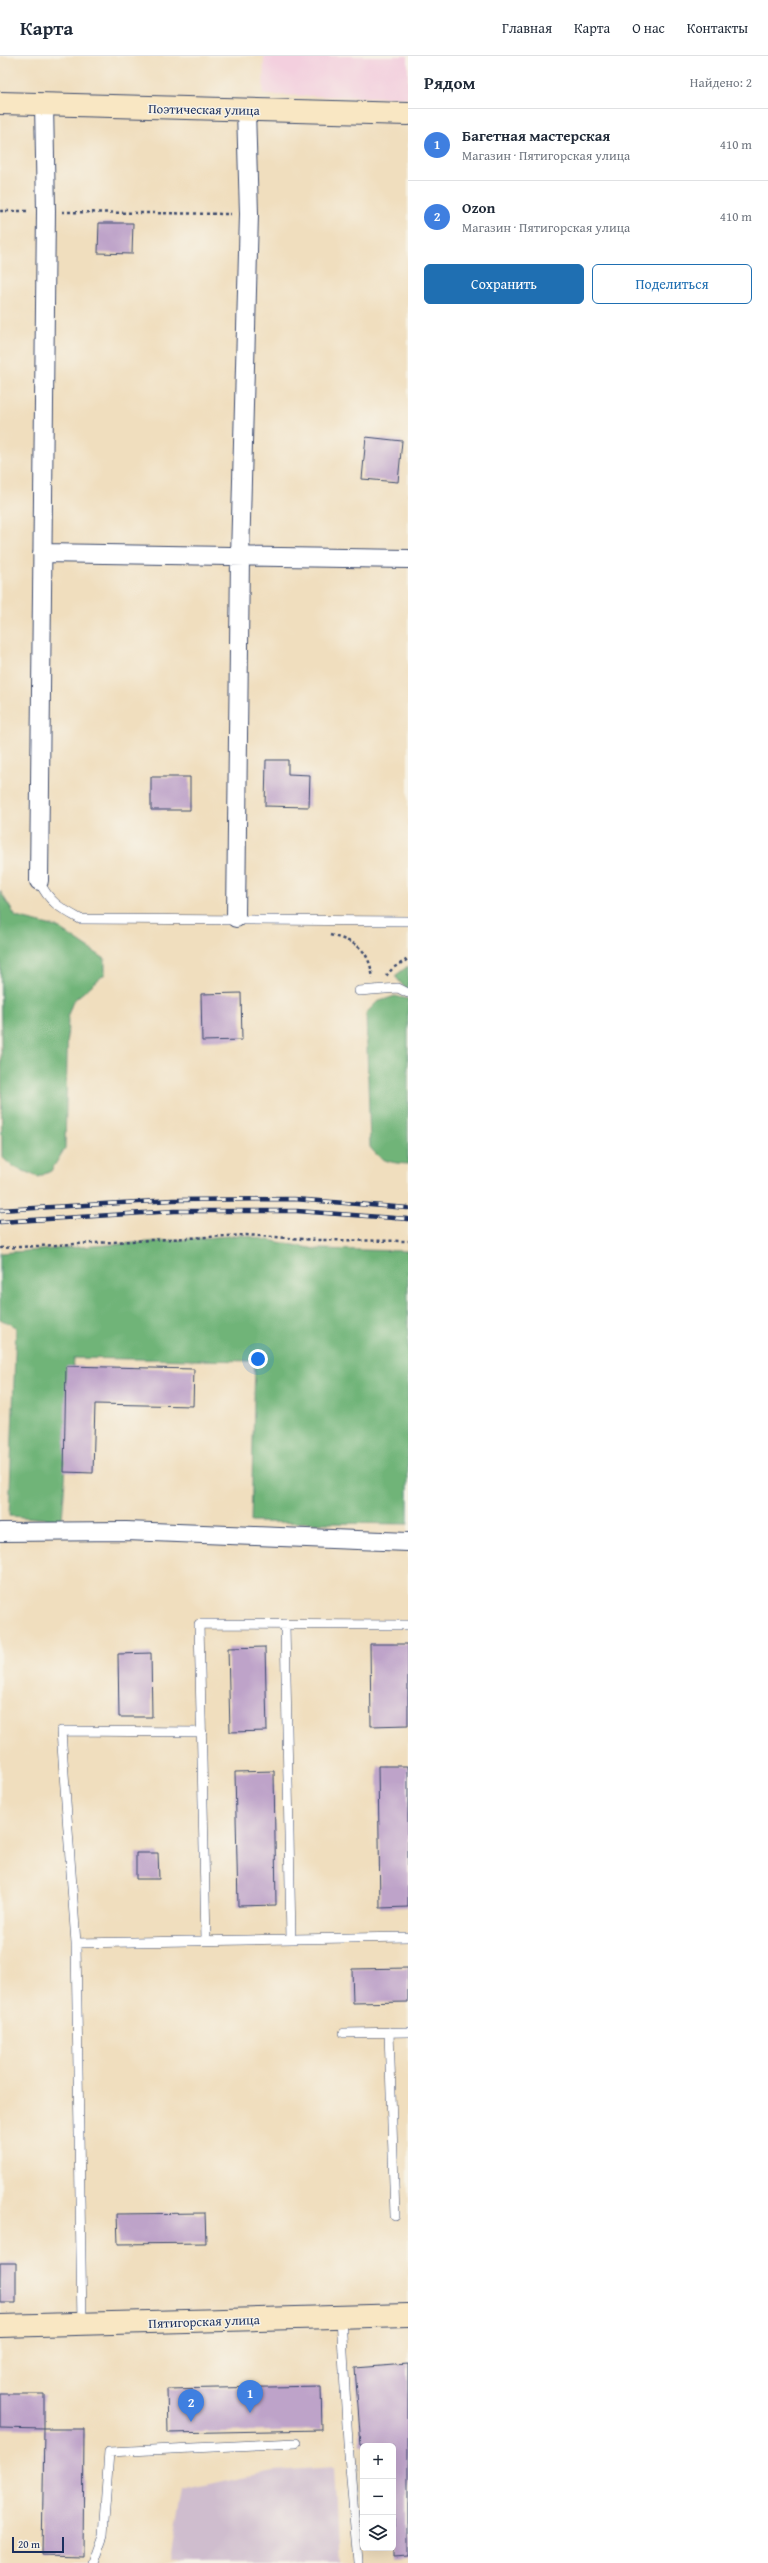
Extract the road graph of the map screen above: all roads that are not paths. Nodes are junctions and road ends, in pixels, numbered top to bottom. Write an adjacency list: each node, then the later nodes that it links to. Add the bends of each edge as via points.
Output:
1 (0, 103): 2 (street, Поэтическая улица)
2 (44, 104): 3 (street, Поэтическая улица); 5 (street, via 46,211)
3 (246, 110): 4 (street, Поэтическая улица); 6 (street, via 248,214)
4 (408, 114)
5 (42, 553): 6 (street); 8 (street)
6 (240, 557): 7 (street); 9 (street)
7 (408, 559)
8 (38, 881): 9 (lane, via 46,896 59,908 80,919)
9 (236, 918): 10 (lane)
10 (408, 921)
11 (359, 991): 12 (lane, via 398,988)
12 (408, 993)
13 (0, 1532): 14 (street, via 126,1531)
14 (408, 1542)
15 (286, 1624): 16 (lane); 17 (lane, via 200,1624); 19 (lane)
16 (408, 1625)
17 (202, 1732): 20 (lane); 21 (lane, via 61,1731)
18 (408, 1937): 19 (lane)
19 (291, 1939): 20 (lane)
20 (206, 1940): 21 (lane)
21 (76, 1943): 28 (lane)
22 (389, 2032): 23 (lane); 24 (lane); 25 (lane)
23 (408, 2032)
24 (344, 2033)
25 (394, 2216)
26 (408, 2315): 27 (street, Пятигорская улица)
27 (341, 2317): 28 (street, Пятигорская улица); 32 (lane)
28 (82, 2324): 29 (street, Пятигорская улица)
29 (0, 2326)
30 (296, 2443): 31 (lane, via 108,2452 103,2535)
31 (94, 2563)
32 (358, 2563)

